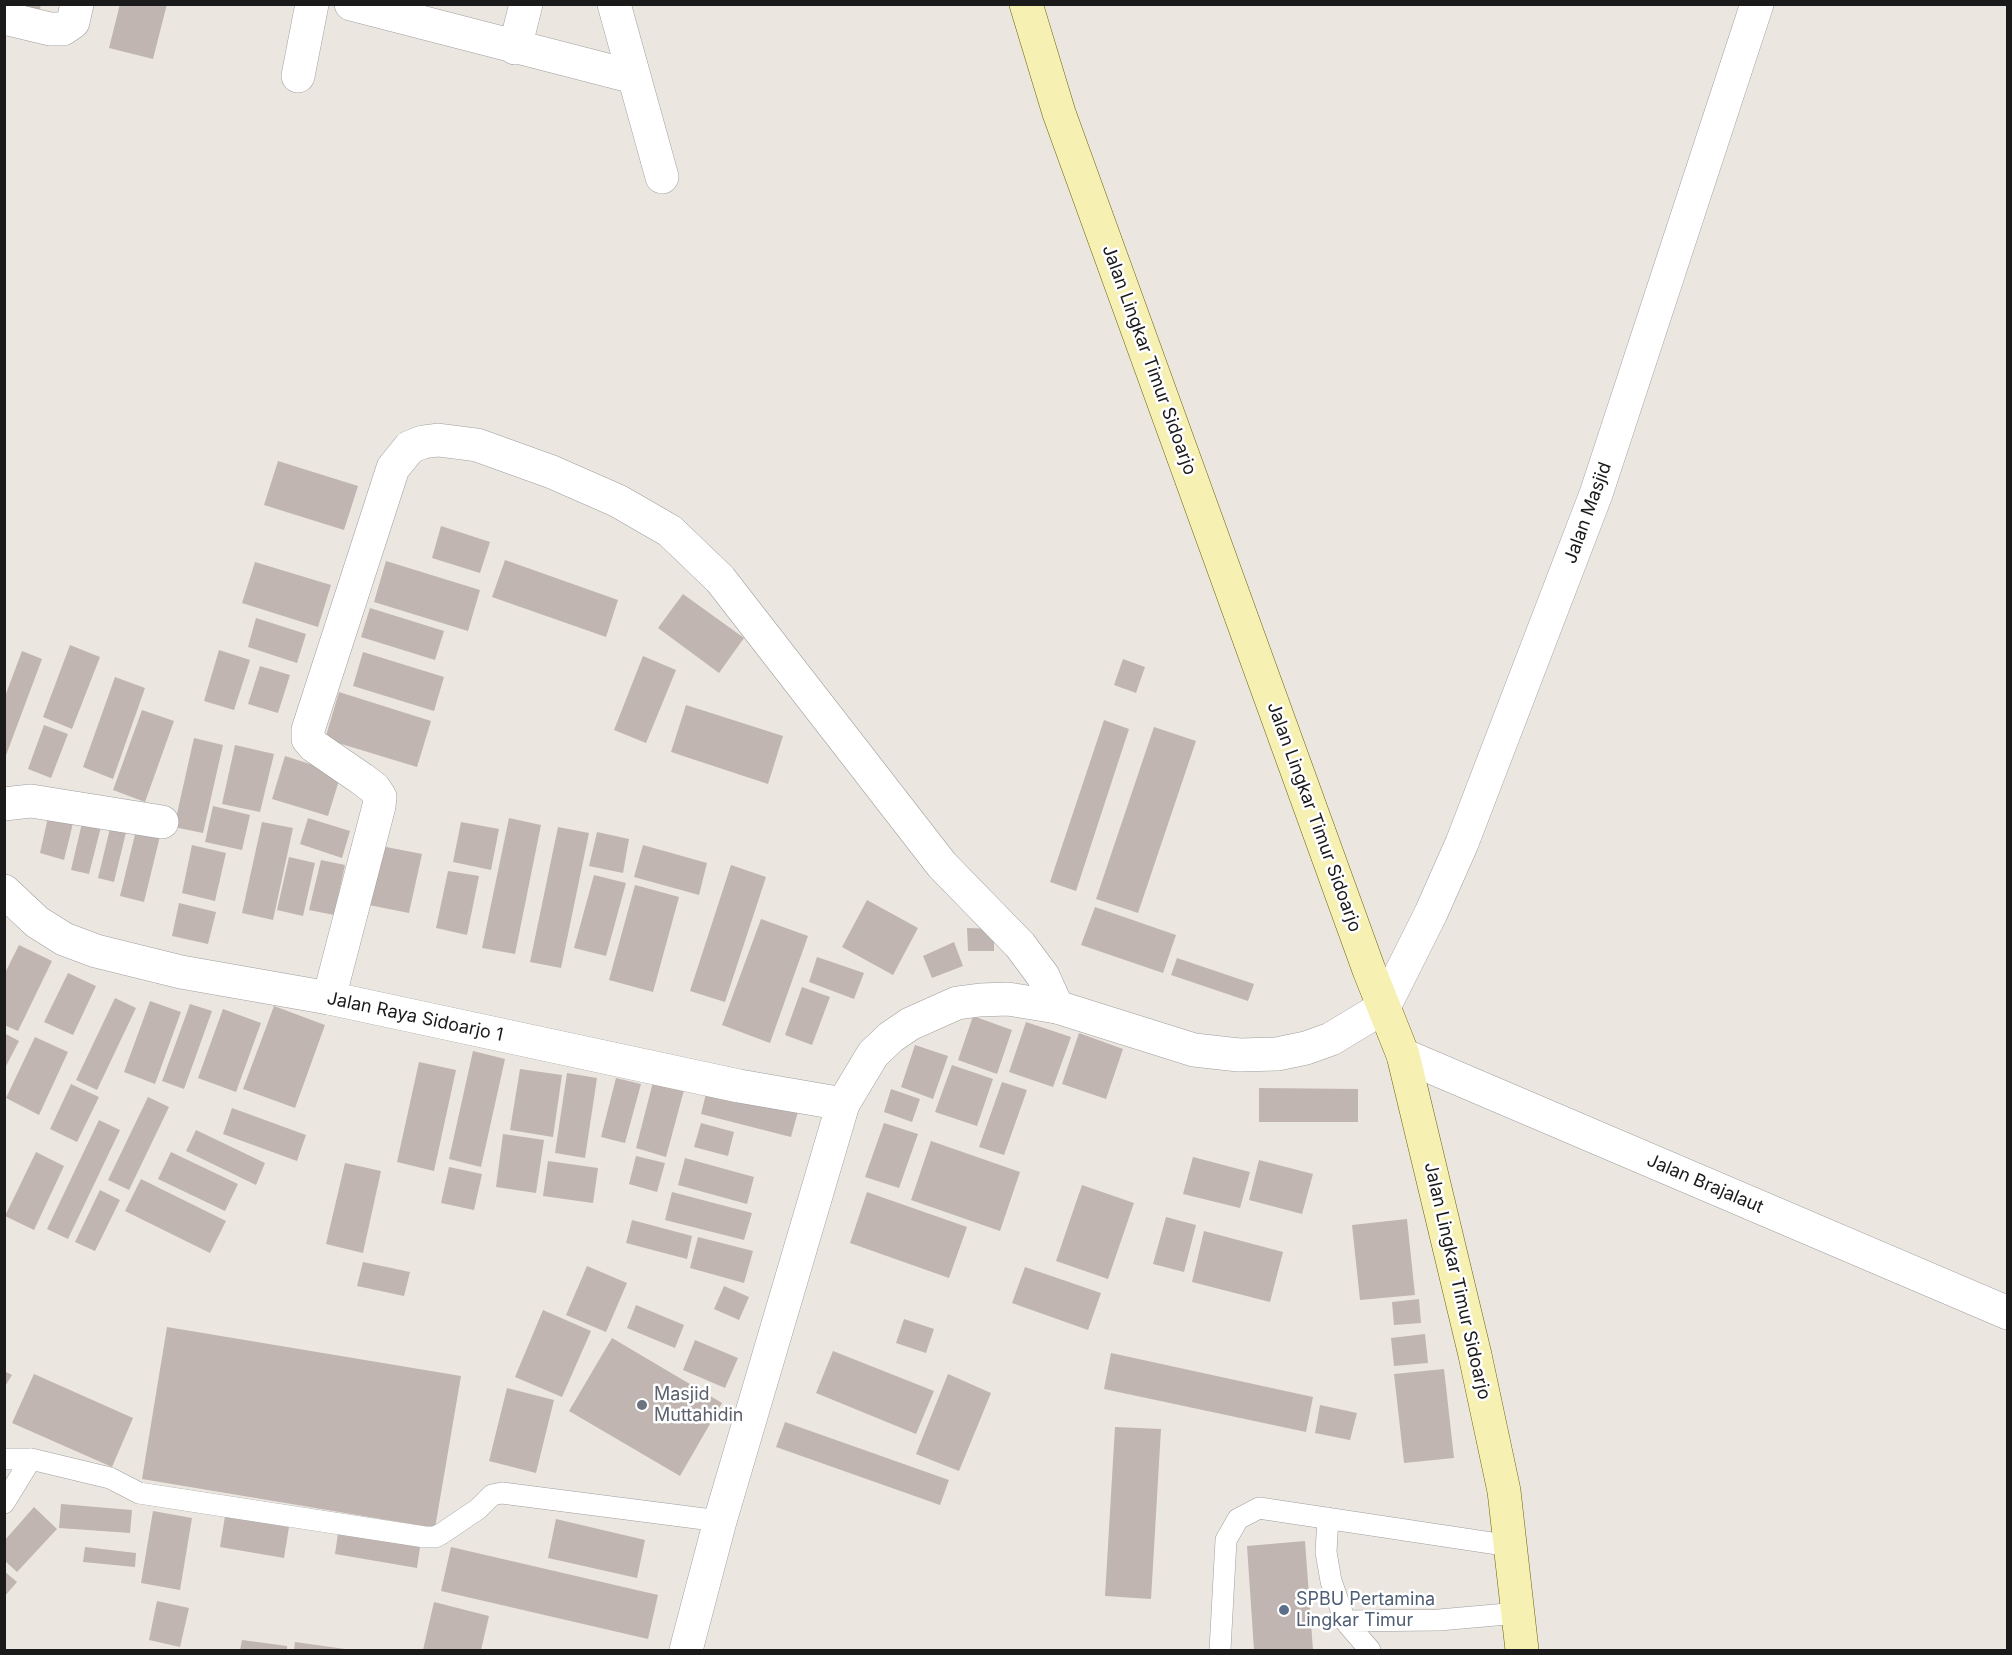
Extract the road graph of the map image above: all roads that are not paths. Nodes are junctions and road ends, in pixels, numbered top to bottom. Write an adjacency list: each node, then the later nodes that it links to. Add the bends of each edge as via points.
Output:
1 (77, 4): 8 (street, via 73,22 63,29)
2 (312, 4): 10 (street)
3 (351, 4): 9 (street)
4 (526, 4): 9 (street)
5 (614, 4): 11 (street)
6 (1026, 4): 18 (main road, Jalan Lingkar Timur Sidoarjo, via 1059,114)
7 (1757, 4): 18 (street, Jalan Masjid, via 1596,494 1462,843)
8 (4, 18)
9 (515, 48): 11 (street)
10 (298, 76)
11 (634, 77): 12 (street)
12 (662, 177)
13 (4, 804): 14 (street, via 31,801)
14 (162, 822)
15 (4, 891): 16 (street, Jalan Raya Sidoarjo 1, via 37,922 64,939 96,951 181,972)
16 (329, 998): 17 (street, via 380,797 374,788 314,746 308,739 308,730 393,468 410,447 438,440 477,445 552,472 618,501 670,531 720,579 942,865 1020,945 1043,976); 20 (street, Jalan Raya Sidoarjo 1, via 739,1086)
17 (1057, 1007): 18 (street, via 1194,1050 1239,1055 1306,1048 1331,1039); 20 (street, via 1008,999 980,1000 957,1003 932,1013 897,1033 873,1054)
18 (1384, 1007): 19 (main road, Jalan Lingkar Timur Sidoarjo)
19 (1403, 1055): 21 (street, Jalan Brajalaut); 27 (main road, Jalan Lingkar Timur Sidoarjo, via 1475,1355 1504,1491)
20 (843, 1104): 26 (street)
21 (2007, 1313)
22 (4, 1459): 23 (lane)
23 (30, 1459): 24 (lane); 26 (lane, via 110,1478 139,1493 425,1537 441,1534 492,1495 502,1493)
24 (4, 1503)
25 (1328, 1518): 27 (lane); 29 (lane, via 1326,1552); 31 (lane, via 1259,1508 1238,1519 1226,1540)
26 (720, 1521): 30 (street)
27 (1511, 1546): 28 (main road, Jalan Lingkar Timur Sidoarjo)
28 (1518, 1613): 29 (lane); 33 (main road, Jalan Lingkar Timur Sidoarjo)
29 (1345, 1622): 32 (lane)
30 (686, 1650)
31 (1220, 1650)
32 (1370, 1650)
33 (1522, 1650)

